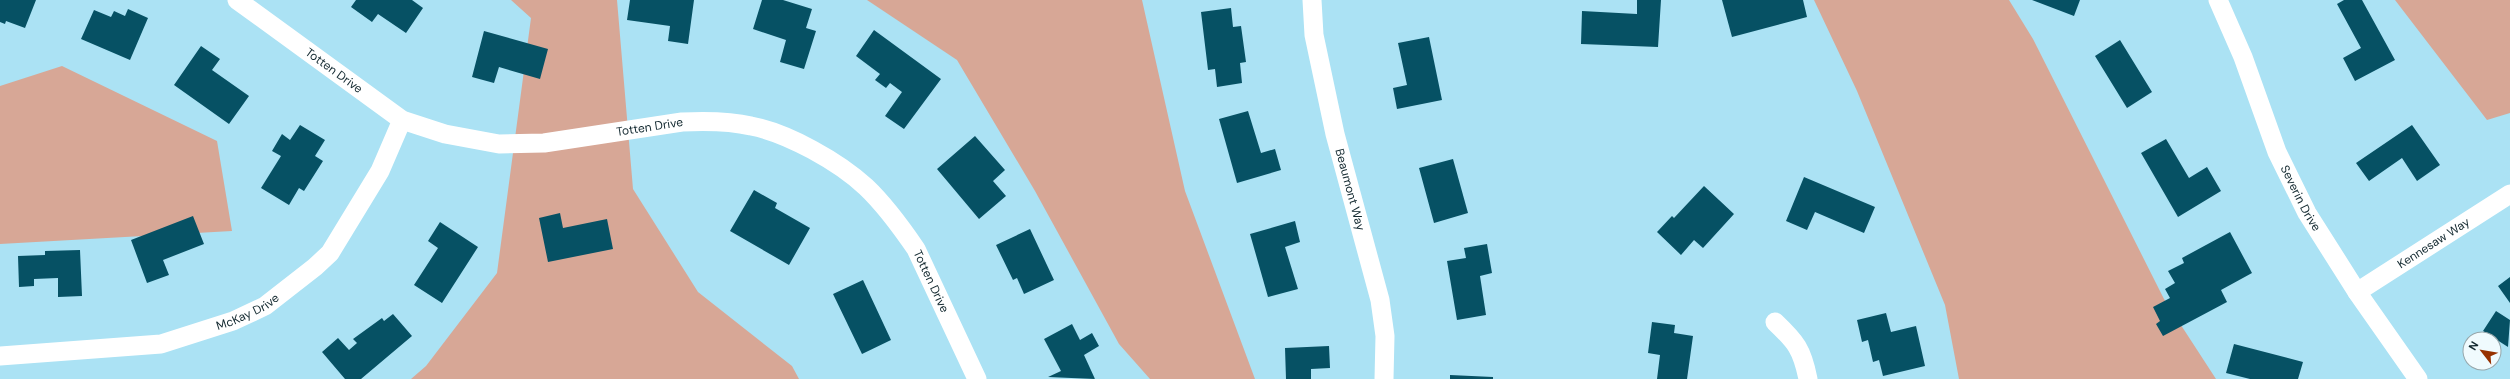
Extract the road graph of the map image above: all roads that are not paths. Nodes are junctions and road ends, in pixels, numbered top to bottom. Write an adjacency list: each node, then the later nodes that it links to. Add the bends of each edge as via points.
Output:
1 (237, 0): 4 (street, Totten Drive)
2 (1312, 0): 10 (street, Beaumont Way, via 1314,35 1335,134 1380,300 1385,336)
3 (2218, 0): 6 (street, Severin Drive, via 2243,57 2277,152 2307,213)
4 (402, 120): 8 (street, McKay Drive, via 380,172 330,253 316,267 265,306 233,321 161,344); 9 (street, Totten Drive, via 445,134 499,144 544,143 697,121 752,126 795,142 833,163 865,187 902,229 916,249)
5 (2510, 194): 6 (street, Kennesaw Way)
6 (2357, 292): 12 (street, Severin Drive)
7 (1775, 322): 11 (street, via 1796,342)
8 (0, 356)
9 (977, 379)
10 (1384, 379)
11 (1808, 379)
12 (2418, 379)

